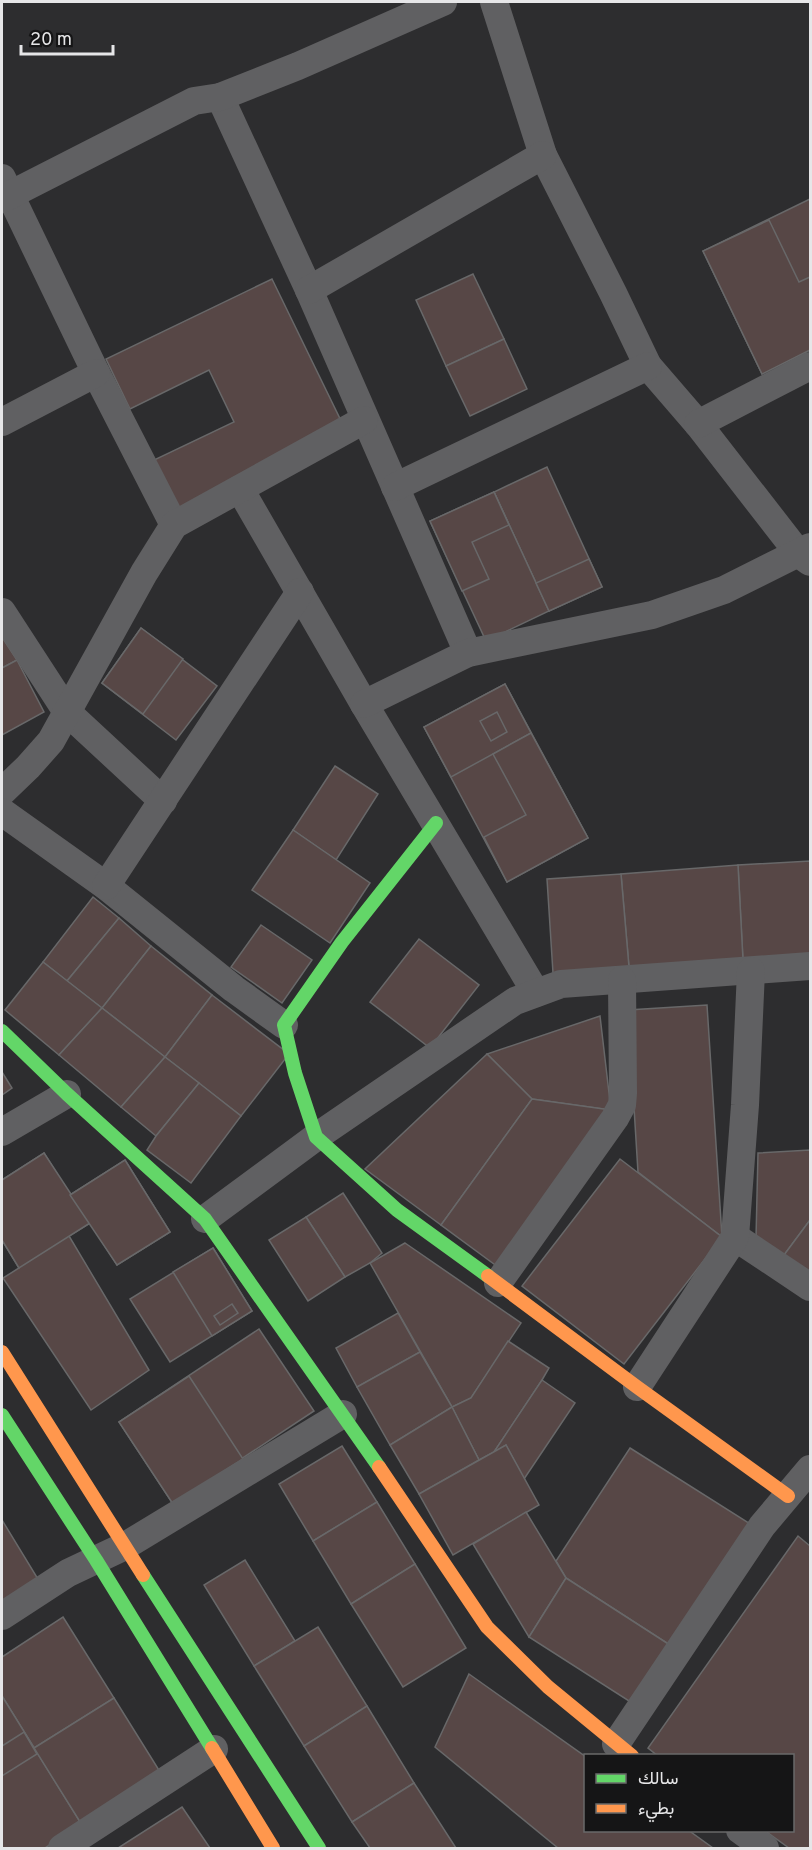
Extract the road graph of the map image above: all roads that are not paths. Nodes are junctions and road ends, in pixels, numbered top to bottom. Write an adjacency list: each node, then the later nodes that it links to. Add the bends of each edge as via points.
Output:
1 (443, 2): 3 (street)
2 (494, 2): 4 (street)
3 (219, 97): 5 (street, via 194,101); 6 (street)
4 (543, 155): 6 (street); 7 (street)
5 (4, 190): 9 (street)
6 (309, 290): 10 (street)
7 (648, 366): 12 (street); 13 (street)
8 (810, 366): 12 (street)
9 (96, 373): 11 (street); 15 (street)
10 (364, 420): 13 (street); 14 (street)
11 (2, 422)
12 (698, 424): 16 (street)
13 (395, 487): 19 (street)
14 (240, 489): 15 (street); 17 (street)
15 (174, 525): 21 (street)
16 (807, 554): 19 (street, via 724,590 652,615)
17 (300, 592): 20 (street); 23 (street)
18 (2, 612): 21 (street)
19 (468, 654): 20 (street)
20 (364, 704): 25 (street)
21 (67, 712): 22 (street, via 51,741); 23 (street)
22 (2, 792)
23 (163, 801): 26 (street)
24 (2, 812): 26 (street)
25 (436, 823): 30 (street); 31 (street, via 342,942)
26 (106, 886): 31 (street)
27 (810, 966): 28 (street)
28 (752, 971): 29 (street); 37 (street)
29 (622, 980): 30 (street, via 561,984); 38 (street, via 622,1104)
30 (536, 993): 35 (street, via 515,1001)
31 (284, 1025): 35 (street)
32 (2, 1031): 33 (street)
33 (66, 1094): 34 (street); 36 (street)
34 (2, 1132)
35 (316, 1137): 36 (street); 38 (street, via 397,1210)
36 (206, 1219): 42 (street)
37 (735, 1237): 39 (street); 41 (street)
38 (498, 1282): 41 (street)
39 (810, 1287)
40 (2, 1352): 46 (street)
41 (637, 1387): 45 (street)
42 (343, 1414): 46 (street); 50 (street, via 487,1627 548,1687)
43 (2, 1415): 47 (street)
44 (810, 1470): 45 (street)
45 (788, 1496): 50 (street, via 762,1526)
46 (124, 1546): 47 (street); 54 (street)
47 (96, 1560): 48 (street, via 68,1573); 49 (street)
48 (2, 1616)
49 (214, 1749): 52 (street); 53 (street)
50 (624, 1750)
51 (743, 1832): 55 (street)
52 (62, 1848)
53 (273, 1848)
54 (319, 1848)
55 (765, 1848)

